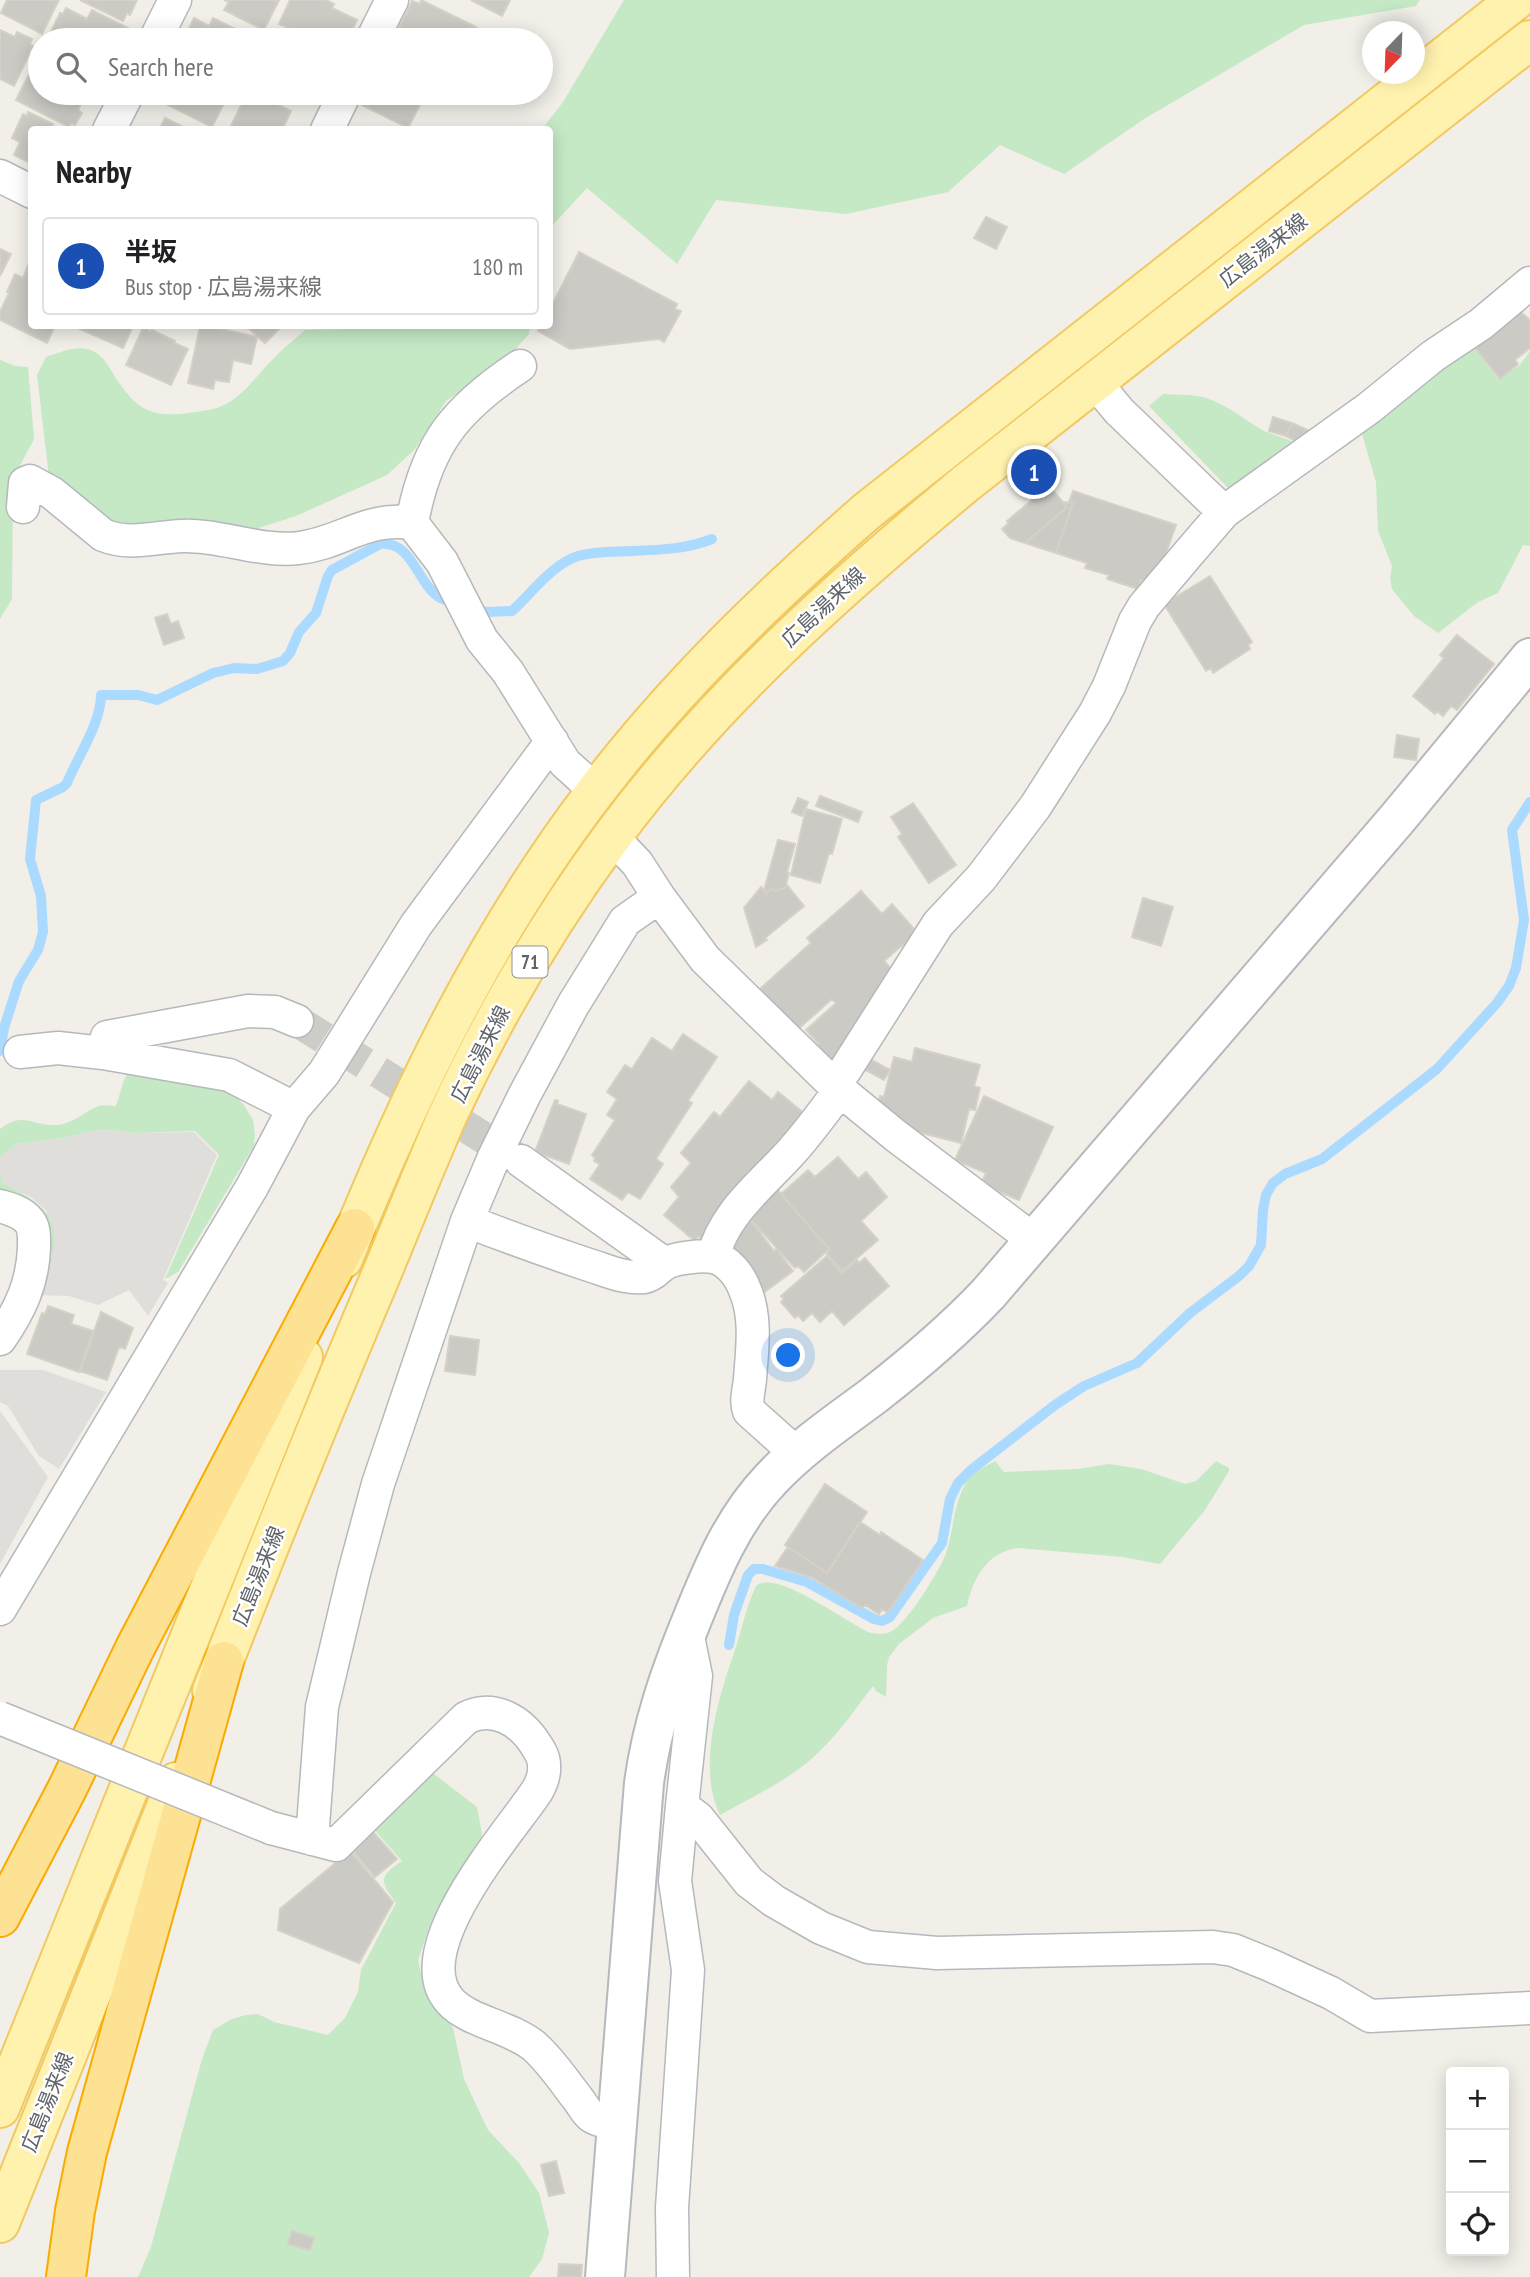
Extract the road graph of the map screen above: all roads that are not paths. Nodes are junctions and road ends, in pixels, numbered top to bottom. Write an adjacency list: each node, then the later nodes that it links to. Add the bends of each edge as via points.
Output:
1 (175, 0): 4 (street)
2 (392, 0): 5 (street)
3 (1516, 0): 21 (main road, 広島湯来線 / 71, via 867,511 718,650)
4 (161, 28)
5 (378, 28)
6 (1530, 40): 15 (main road, 広島湯来線 / 71)
7 (122, 105): 9 (street)
8 (339, 105): 10 (street)
9 (111, 126)
10 (329, 126)
11 (0, 176): 12 (street)
12 (28, 190)
13 (1530, 283): 17 (street, via 1369,408)
14 (520, 366): 18 (street, via 493,384 446,430 418,492)
15 (1095, 382): 17 (street); 22 (main road, 広島湯来線 / 71, via 838,592 725,702)
16 (23, 507): 18 (street, via 25,484 30,481 112,539 184,536 297,549 368,525 393,520)
17 (1224, 512): 27 (street, via 1144,606 1109,686 1035,807 981,878 938,924)
18 (412, 523): 20 (street, via 442,562 482,640)
19 (1530, 658): 33 (street)
20 (552, 741): 21 (street, via 565,763); 28 (street, via 416,925 324,1073)
21 (596, 790): 32 (main road, 広島湯来線 / 71, via 524,893 460,1001)
22 (612, 837): 23 (street, via 637,863); 40 (main road, 広島湯来線 / 71, via 509,998 447,1118)
23 (659, 897): 27 (street, via 705,959); 31 (street, via 625,921 573,1005 519,1106)
24 (298, 1021): 26 (street, via 275,1012 247,1011 107,1037)
25 (20, 1052): 26 (street, via 58,1048)
26 (103, 1053): 28 (street, via 229,1075)
27 (838, 1088): 33 (street); 34 (street, via 794,1150 741,1205 721,1233)
28 (294, 1108): 38 (street)
29 (521, 1161): 35 (street)
30 (0, 1206): 36 (street, via 29,1220 34,1237 27,1292)
31 (467, 1221): 35 (street, via 627,1276 656,1273); 43 (street, via 378,1485 354,1573 322,1707)
32 (355, 1228): 44 (highway); 46 (main road, 広島湯来線 / 71)
33 (1035, 1241): 37 (street, via 936,1345)
34 (713, 1257): 35 (street); 37 (street, via 731,1268 749,1303 752,1344 746,1403)
35 (665, 1264)
36 (0, 1339)
37 (797, 1454): 39 (street, via 771,1479 735,1527)
38 (0, 1609)
39 (687, 1632): 42 (street, via 696,1676); 47 (street, via 649,1744)
40 (224, 1661): 48 (main road, 広島湯来線 / 71); 49 (highway, via 87,2152)
41 (0, 1718): 43 (street, bridge, via 271,1828)
42 (682, 1806): 45 (street, via 698,1818 749,1882 774,1901 821,1928 880,1950 937,1954 1213,1947 1270,1965 1370,2016); 51 (street, via 676,1881 688,1970)
43 (312, 1839): 47 (street, via 336,1845 466,1718 496,1714 525,1729 544,1763 540,1786 480,1868 450,1920 441,1949 440,1985 461,2010 535,2047 592,2116)
44 (0, 1917)
45 (1530, 2008)
46 (0, 2108)
47 (617, 2123): 50 (street)
48 (0, 2223)
49 (66, 2277)
50 (605, 2277)
51 (673, 2277)

